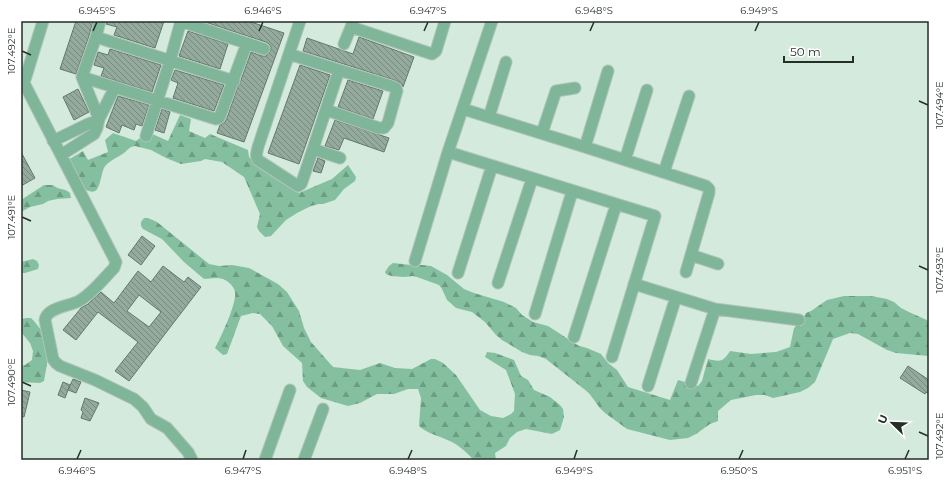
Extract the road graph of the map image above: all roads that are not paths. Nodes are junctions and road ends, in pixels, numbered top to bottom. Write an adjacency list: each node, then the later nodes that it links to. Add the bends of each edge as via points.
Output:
1 (100, 21): 8 (street)
2 (181, 21): 9 (street); 13 (street)
3 (300, 21): 12 (street)
4 (445, 21): 7 (street, via 436,51 432,54)
5 (492, 21): 25 (street)
6 (39, 23): 19 (street)
7 (352, 24): 10 (street)
8 (96, 37): 13 (street); 17 (street)
9 (247, 43): 11 (street); 18 (street)
10 (344, 44)
11 (264, 49)
12 (289, 54): 15 (street); 33 (street, via 256,158 298,186 302,182)
13 (170, 61): 18 (street); 24 (street)
14 (506, 62): 27 (street)
15 (339, 70): 26 (street); 26 (street, via 396,88 388,123 384,128 379,128)
16 (608, 71): 32 (street)
17 (82, 77): 20 (street); 28 (street)
18 (234, 81): 24 (street, via 217,118)
19 (22, 83): 31 (street)
20 (115, 88): 24 (street); 28 (street)
21 (575, 88): 29 (street, via 556,91)
22 (647, 90): 37 (street)
23 (689, 96): 39 (street)
24 (158, 101): 30 (street)
25 (463, 109): 27 (street); 34 (street)
26 (326, 110): 33 (street)
27 (489, 117): 29 (street)
28 (98, 121): 31 (street); 35 (street, via 94,134)
29 (542, 133): 32 (street)
30 (146, 136)
31 (53, 142): 35 (street)
32 (585, 147): 37 (street)
33 (313, 149): 36 (street)
34 (448, 152): 38 (street); 44 (street)
35 (61, 155): 60 (street, via 116,265 80,301 50,311 46,315 53,359 58,365 134,399 151,419 167,428)
36 (340, 158)
37 (625, 160): 39 (street)
38 (492, 166): 40 (street); 47 (street)
39 (664, 172): 43 (street, via 709,189)
40 (532, 179): 41 (street); 48 (street)
41 (572, 192): 42 (street); 52 (street)
42 (616, 205): 49 (street, via 654,216); 54 (street)
43 (691, 255): 45 (street); 46 (street)
44 (416, 261)
45 (718, 264)
46 (686, 272)
47 (458, 274)
48 (498, 283)
49 (634, 284): 50 (street); 55 (street)
50 (676, 297): 51 (street); 57 (street)
51 (715, 309): 53 (street); 56 (street)
52 (535, 314)
53 (799, 320)
54 (574, 337)
55 (612, 357)
56 (691, 383)
57 (648, 386)
58 (290, 390): 61 (street)
59 (323, 409): 62 (street)
60 (192, 460)
61 (265, 460)
62 (304, 460)

